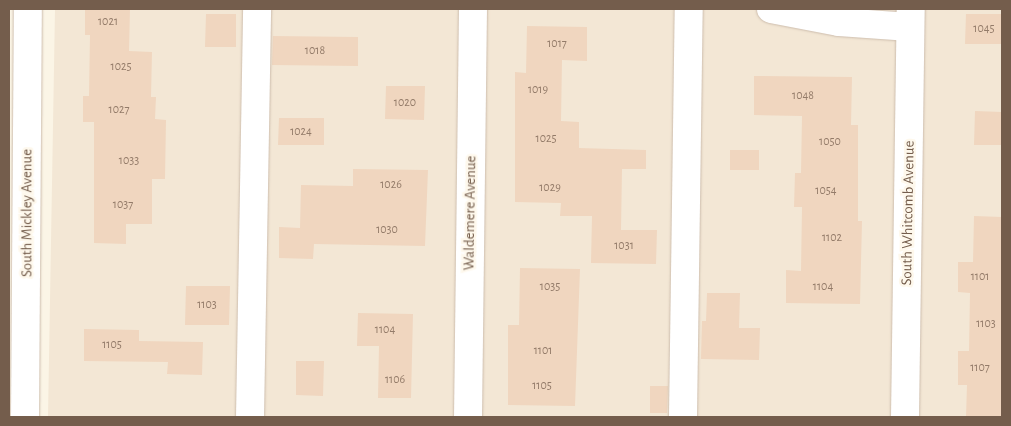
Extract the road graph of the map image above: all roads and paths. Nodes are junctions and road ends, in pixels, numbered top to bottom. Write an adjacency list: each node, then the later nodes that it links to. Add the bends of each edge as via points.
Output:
1 (28, 9): 7 (street, South Mickley Avenue)
2 (257, 9): 8 (street)
3 (473, 9): 9 (street, Waldemere Avenue)
4 (688, 9): 10 (street)
5 (771, 9): 6 (street, via 839,22)
6 (910, 18): 11 (street, South Whitcomb Avenue)
7 (25, 417)
8 (250, 417)
9 (468, 417)
10 (683, 417)
11 (905, 417)

